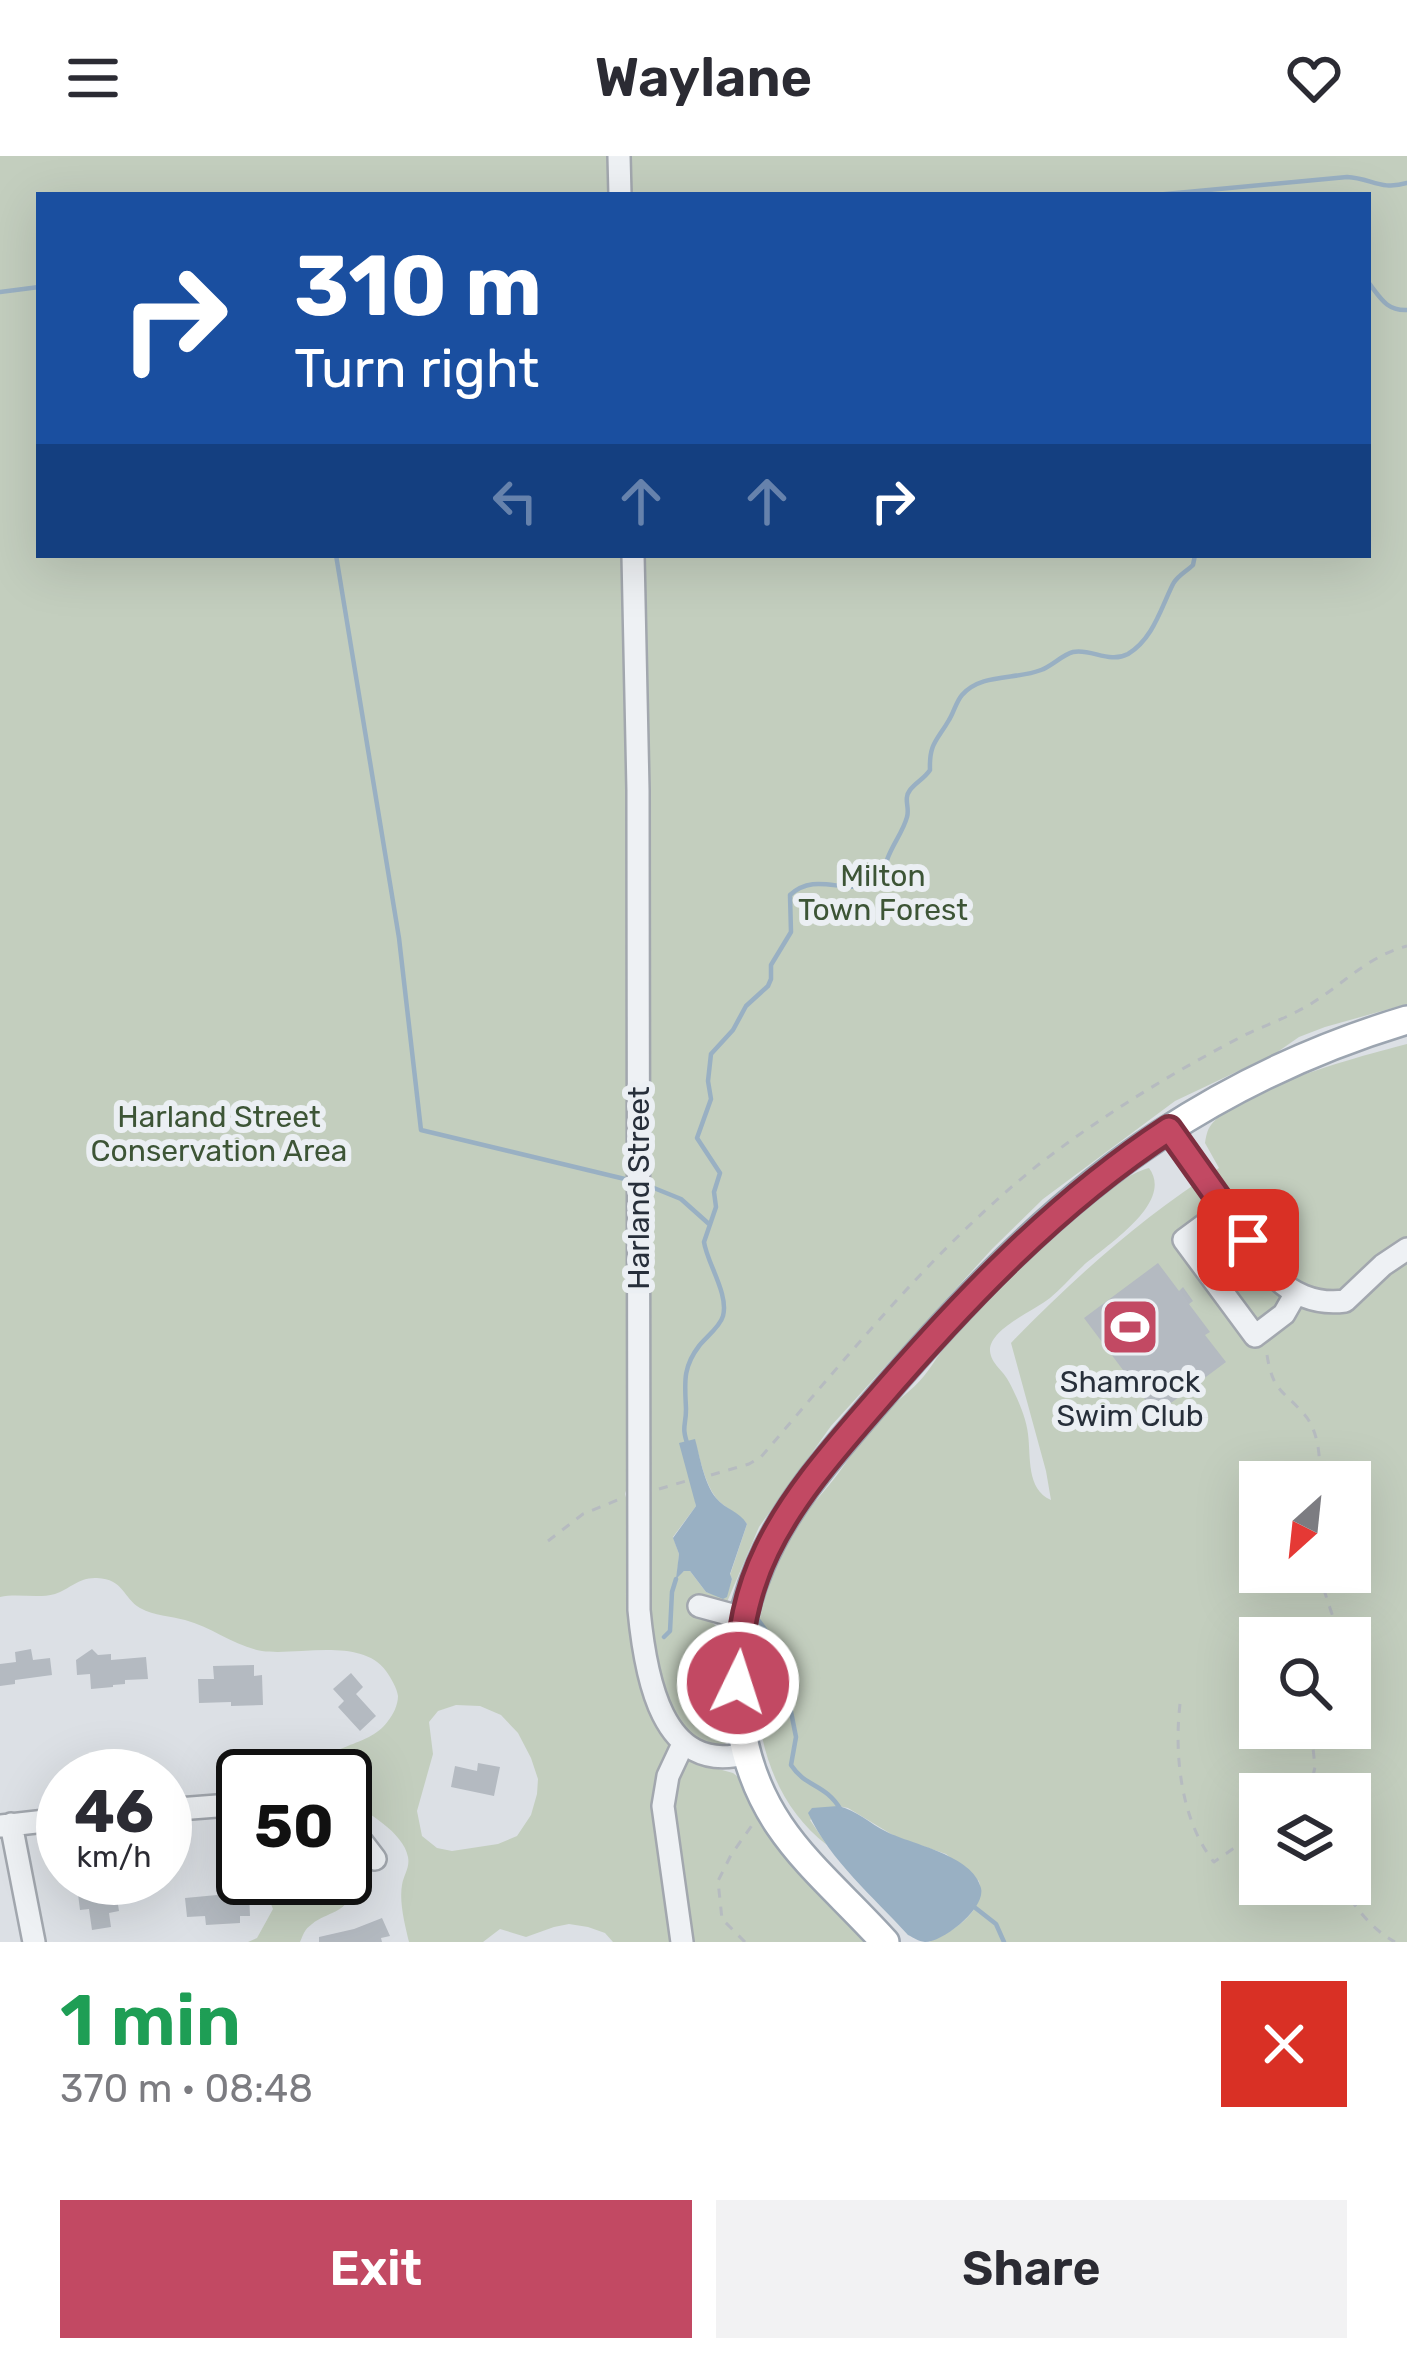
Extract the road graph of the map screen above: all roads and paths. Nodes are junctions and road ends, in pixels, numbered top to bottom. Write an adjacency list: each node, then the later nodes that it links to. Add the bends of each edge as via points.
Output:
1 (619, 156): 2 (street)
2 (620, 192)
3 (633, 558): 14 (street, Harland Street)
4 (1407, 946): 12 (path, via 1384,952 1310,1005 1147,1092 1040,1164 929,1266 761,1457)
5 (1407, 1020): 6 (main road, via 1275,1071)
6 (1169, 1129): 7 (street); 17 (main road, via 1037,1232 905,1368 782,1522)
7 (1226, 1209): 9 (street, via 1279,1281); 9 (street, via 1184,1240 1255,1336)
8 (1407, 1249): 9 (street, via 1345,1301)
9 (1297, 1293)
10 (1267, 1355): 11 (path, via 1280,1393 1312,1425)
11 (1320, 1461)
12 (711, 1475)
13 (686, 1481): 14 (path)
14 (638, 1495): 15 (path, via 591,1509); 19 (street, Harland Street, via 643,1637 658,1700)
15 (548, 1541)
16 (699, 1606): 17 (street)
17 (743, 1618): 20 (main road, via 738,1683)
18 (1180, 1704): 24 (path, via 1182,1784 1202,1848 1214,1862)
19 (682, 1744): 20 (street, via 710,1758); 29 (street, via 663,1798)
20 (747, 1753): 21 (main road)
21 (768, 1807): 30 (path, via 718,1881 722,1919); 31 (main road, via 799,1854)
22 (36, 1822): 23 (street)
23 (5, 1825): 28 (street)
24 (1239, 1845)
25 (372, 1856): 26 (street)
26 (374, 1859)
27 (1354, 1905): 32 (path)
28 (34, 1942)
29 (682, 1942)
30 (746, 1942)
31 (886, 1942)
32 (1395, 1942)

